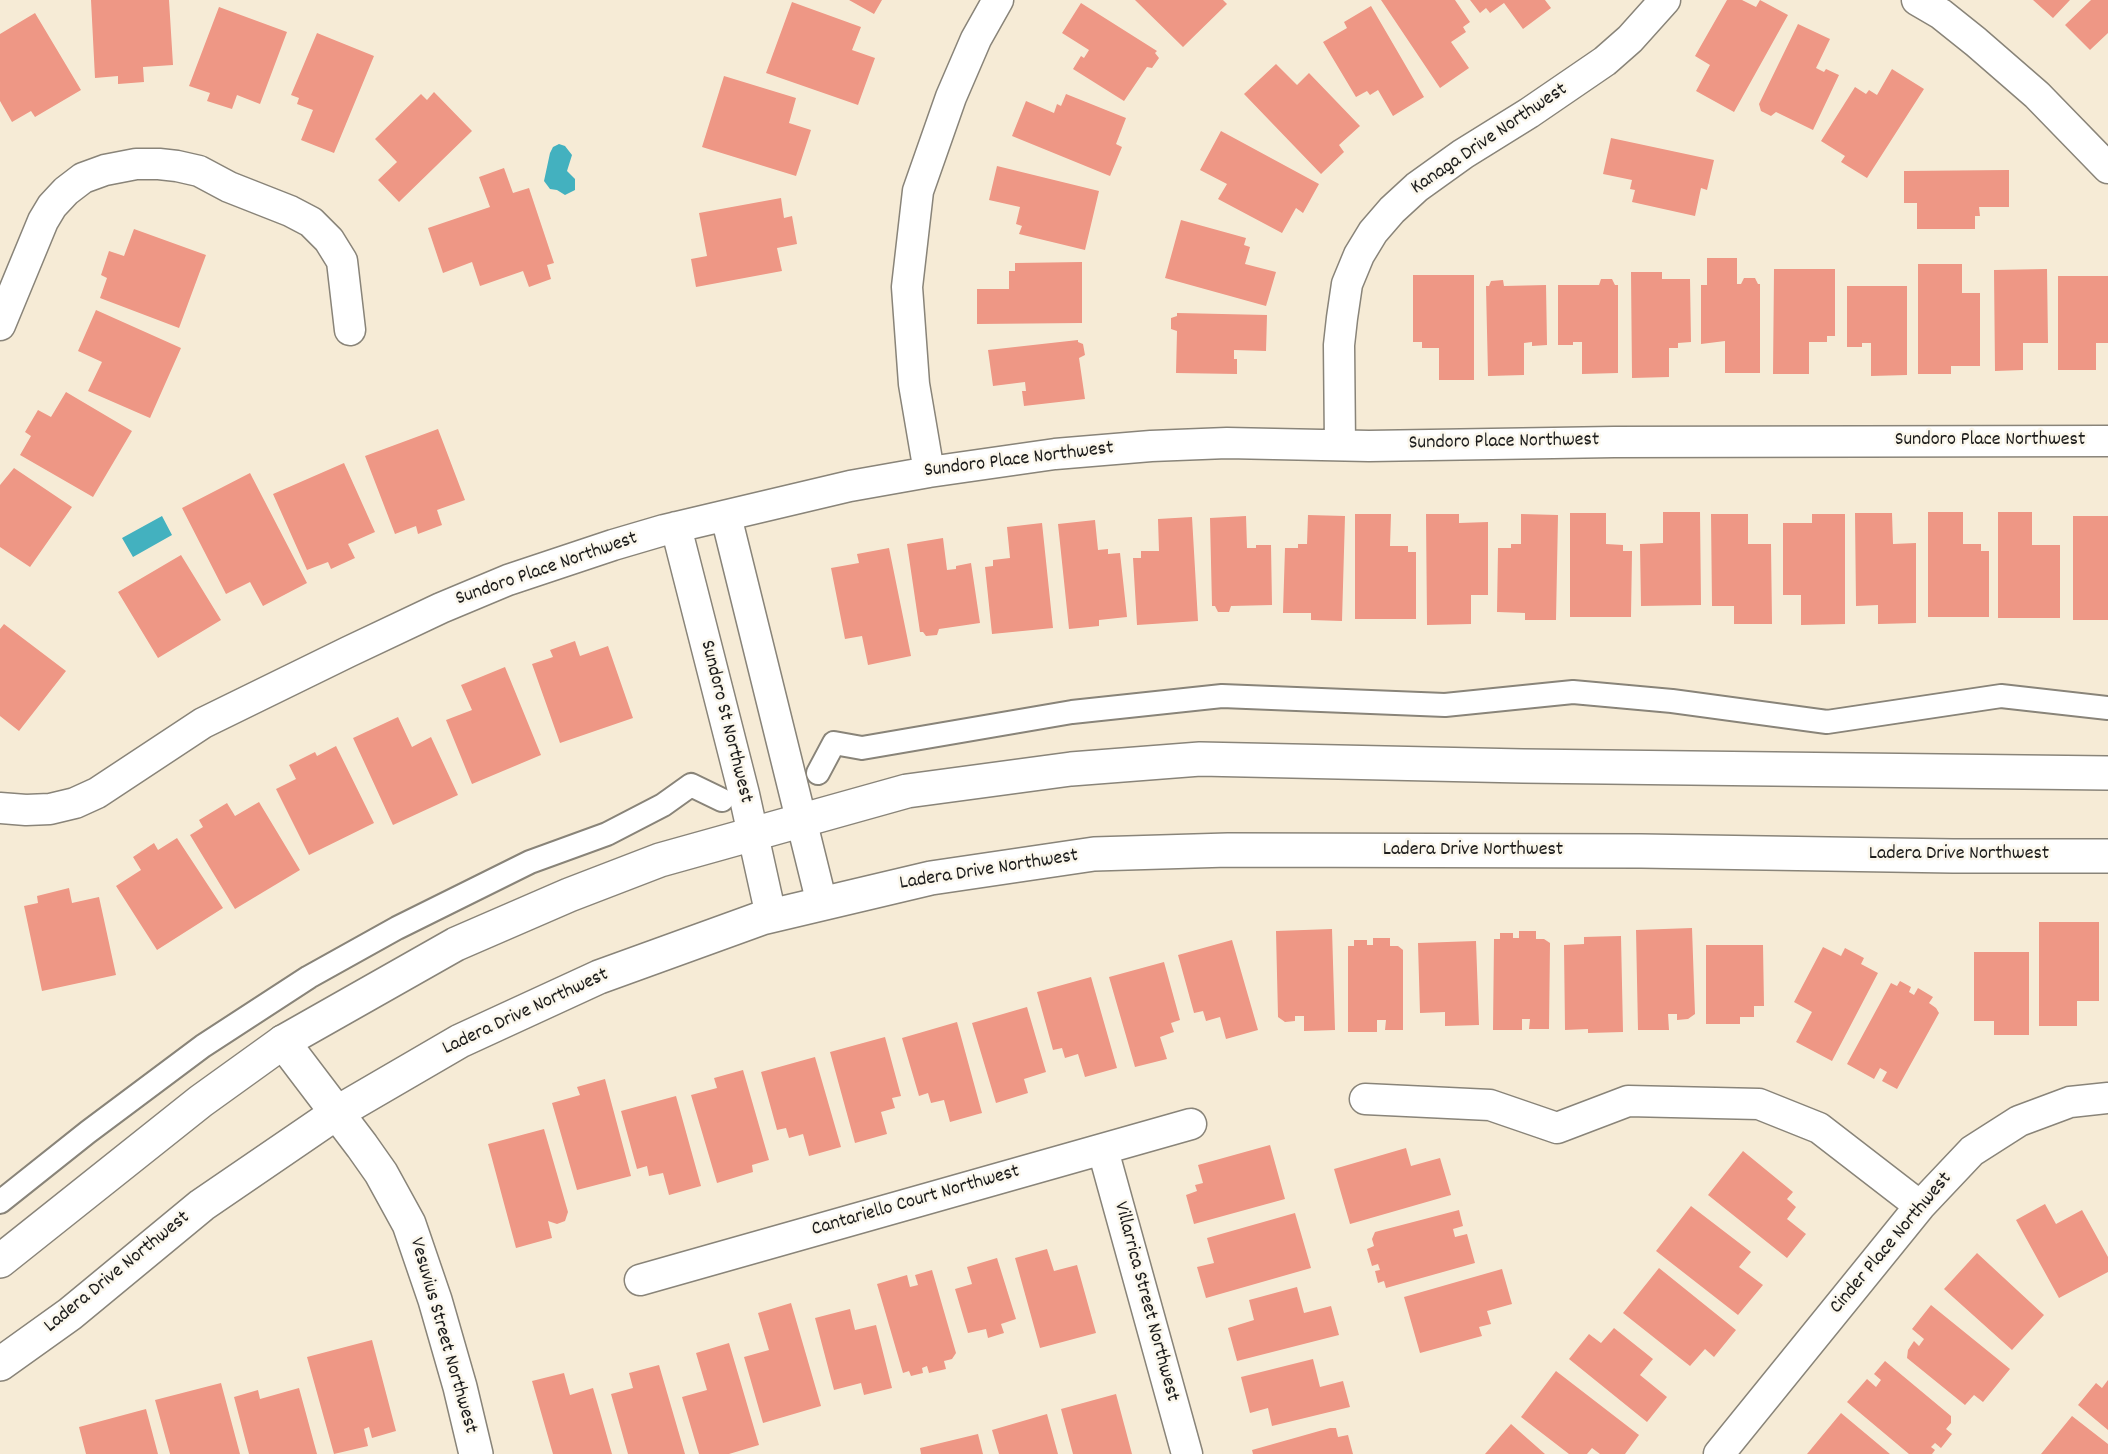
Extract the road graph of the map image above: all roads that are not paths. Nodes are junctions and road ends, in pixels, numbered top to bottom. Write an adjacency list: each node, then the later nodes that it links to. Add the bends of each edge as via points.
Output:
1 (998, 0): 9 (street, via 951,97 918,191 907,287 914,384)
2 (1665, 0): 8 (street, Kanaga Drive Northwest, via 1605,61 1417,187 1373,232 1347,284 1341,318)
3 (1917, 0): 4 (street, via 1941,14 2002,64)
4 (2108, 168)
5 (0, 325): 6 (street, via 44,221 66,191 83,178 105,170 159,164 199,171 311,222 342,261)
6 (350, 330)
7 (2108, 441): 8 (street, Sundoro Place Northwest)
8 (1340, 445): 9 (street, Sundoro Place Northwest, via 1151,446 1055,454)
9 (929, 472): 10 (street, Sundoro Place Northwest, via 850,486)
10 (726, 516): 11 (street, Sundoro Place Northwest); 17 (street)
11 (676, 527): 16 (street, Sundoro Place Northwest, via 508,580 441,608 203,723 97,793 75,803 50,809); 18 (street, Sundoro St Northwest)
12 (2108, 708): 13 (street, via 2001,696 1827,722 1573,692 1445,705 1222,696 1072,712 862,748 834,743)
13 (818, 773)
14 (2108, 773): 17 (main road, via 1200,759 1071,769 907,791)
15 (722, 800): 28 (street, via 691,785 663,805 607,834 530,862 397,927 309,977 203,1046)
16 (0, 808)
17 (801, 821): 18 (main road); 20 (street)
18 (753, 835): 21 (street, Sundoro St Northwest); 22 (main road, via 660,860 456,944)
19 (2108, 856): 20 (main road, Ladera Drive Northwest, via 1228,850 1105,854 931,878)
20 (822, 904): 21 (main road, Ladera Drive Northwest)
21 (771, 916): 25 (main road, Ladera Drive Northwest, via 599,977 460,1041)
22 (283, 1042): 25 (main road, Vesuvius Street Northwest); 30 (main road, via 201,1101)
23 (2108, 1098): 29 (street, Cinder Place Northwest, via 2070,1102 2019,1121 1972,1151)
24 (1365, 1099): 29 (street, via 1490,1105 1557,1128 1628,1101 1759,1104 1819,1128)
25 (338, 1112): 32 (main road, Ladera Drive Northwest, via 202,1205 70,1314); 33 (main road, Vesuvius Street Northwest, via 381,1173 409,1224 435,1300)
26 (1191, 1124): 27 (street, Cantariello Court Northwest)
27 (1103, 1150): 31 (street, Cantariello Court Northwest); 34 (street, Villarrica Street Northwest)
28 (0, 1203)
29 (1920, 1206): 35 (street, Cinder Place Northwest)
30 (0, 1261)
31 (640, 1280)
32 (0, 1364)
33 (476, 1454)
34 (1187, 1454)
35 (1719, 1454)

